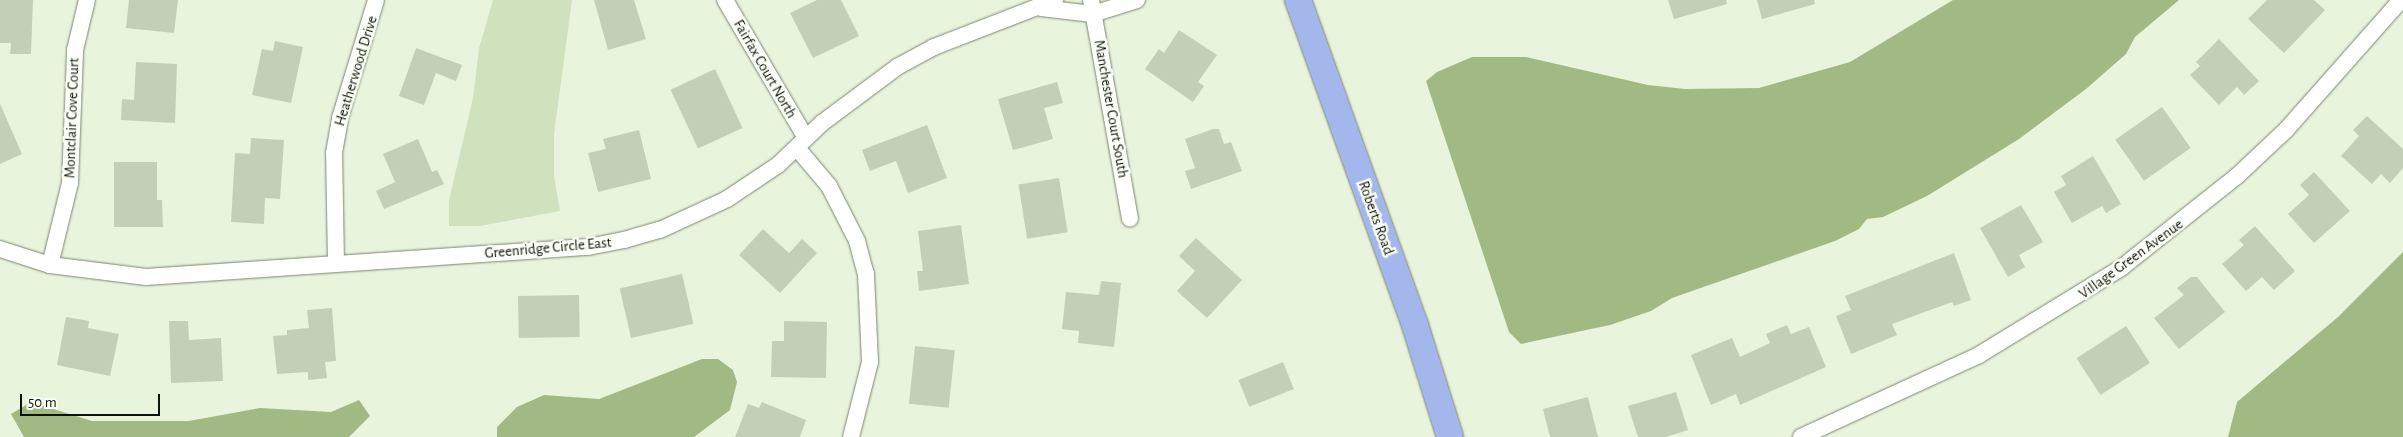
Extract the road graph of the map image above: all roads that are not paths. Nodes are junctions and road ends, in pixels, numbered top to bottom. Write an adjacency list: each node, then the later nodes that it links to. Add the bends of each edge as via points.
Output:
1 (87, 0): 13 (street, Montclair Cove Court, via 75,50 70,184)
2 (376, 0): 12 (street, Heatherwood Drive, via 347,93 334,153)
3 (725, 0): 9 (street, Fairfax Court North)
4 (1137, 0): 8 (street, Greenridge Circle East)
5 (1298, 0): 15 (main road, Roberts Road, via 1414,324)
6 (2401, 0): 16 (street, Village Green Avenue, via 2286,130 2223,188 2121,268 1979,355)
7 (1048, 4): 8 (street, Greenridge Circle East); 9 (street, Greenridge Circle East, via 973,31 897,67)
8 (1092, 7): 10 (street, Manchester Court South)
9 (801, 143): 12 (street, Greenridge Circle East, via 727,199 678,223 624,240 588,247); 14 (street, Fairfax Court North, via 829,186 857,242 866,274 870,362)
10 (1130, 218)
11 (0, 249): 13 (street, Greenridge Circle East)
12 (336, 262): 13 (street, Greenridge Circle East, via 146,277)
13 (50, 265)
14 (851, 437)
15 (1450, 437)
16 (1801, 437)

